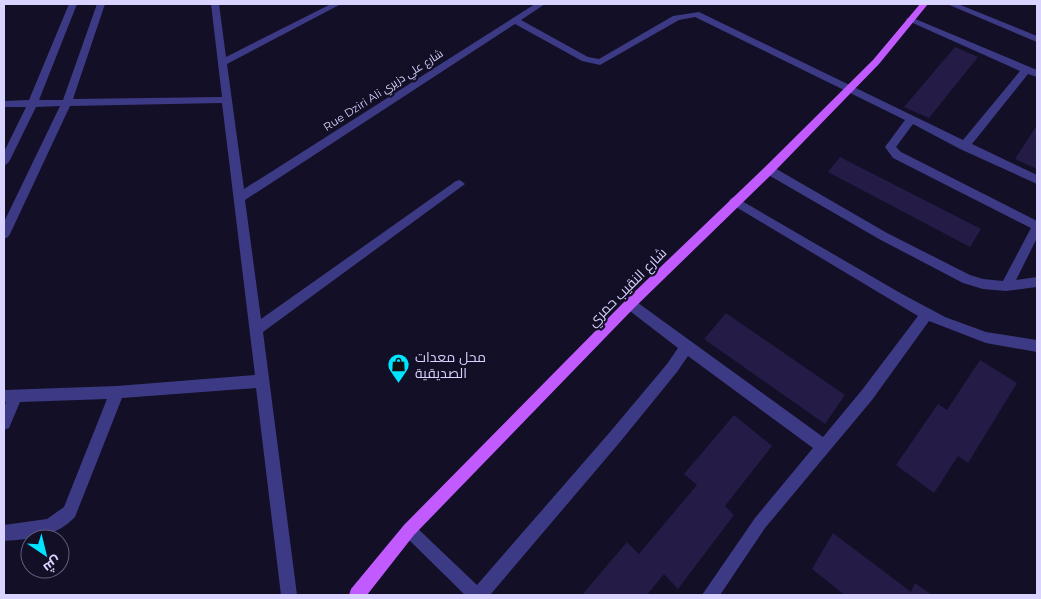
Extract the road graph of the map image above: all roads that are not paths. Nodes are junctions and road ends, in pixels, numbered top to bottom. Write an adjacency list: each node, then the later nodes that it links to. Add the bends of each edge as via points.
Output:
1 (73, 4): 18 (street)
2 (102, 4): 16 (street)
3 (215, 4): 11 (street)
4 (337, 4): 11 (street)
5 (541, 4): 8 (street, Rue Dziri Ali شارع علي دزيري)
6 (924, 4): 9 (main road, شارع النقيب حمري)
7 (951, 4): 10 (street)
8 (514, 20): 14 (street, via 585,59 600,62 676,18 696,14); 25 (street, Rue Dziri Ali شارع علي دزيري)
9 (910, 20): 12 (street); 14 (main road, شارع النقيب حمري, via 876,62)
10 (1037, 39)
11 (222, 62): 15 (street)
12 (1026, 70): 13 (street); 20 (street)
13 (1037, 74)
14 (848, 89): 19 (street); 22 (main road, شارع النقيب حمري)
15 (226, 100): 16 (street); 25 (street)
16 (67, 102): 18 (street); 27 (street)
17 (4, 104): 18 (street)
18 (32, 104): 21 (street)
19 (911, 120): 20 (street); 28 (street, via 890,146 898,155)
20 (964, 146): 23 (street)
21 (4, 162)
22 (769, 170): 26 (main road, شارع النقيب حمري); 31 (street, via 883,236 967,279)
23 (1037, 180)
24 (460, 184): 34 (street)
25 (239, 198): 34 (street)
26 (735, 201): 32 (main road, شارع النقيب حمري); 33 (street)
27 (7, 220): 29 (street)
28 (1037, 226): 31 (street)
29 (4, 234)
30 (1037, 282): 31 (street)
31 (1006, 286)
32 (630, 304): 36 (street); 42 (main road, شارع النقيب حمري)
33 (926, 315): 35 (street, via 978,336 1009,344); 41 (street)
34 (255, 330): 37 (street)
35 (1037, 346)
36 (686, 347): 41 (street); 46 (street, via 615,438)
37 (261, 380): 38 (street); 44 (street)
38 (117, 392): 39 (street); 43 (street, via 70,512 57,524 45,529)
39 (10, 395): 40 (street)
40 (4, 423)
41 (824, 447): 47 (street, via 760,523)
42 (409, 530): 45 (main road, شارع النقيب حمري); 46 (street)
43 (4, 533)
44 (289, 595)
45 (357, 595)
46 (477, 595)
47 (710, 595)

